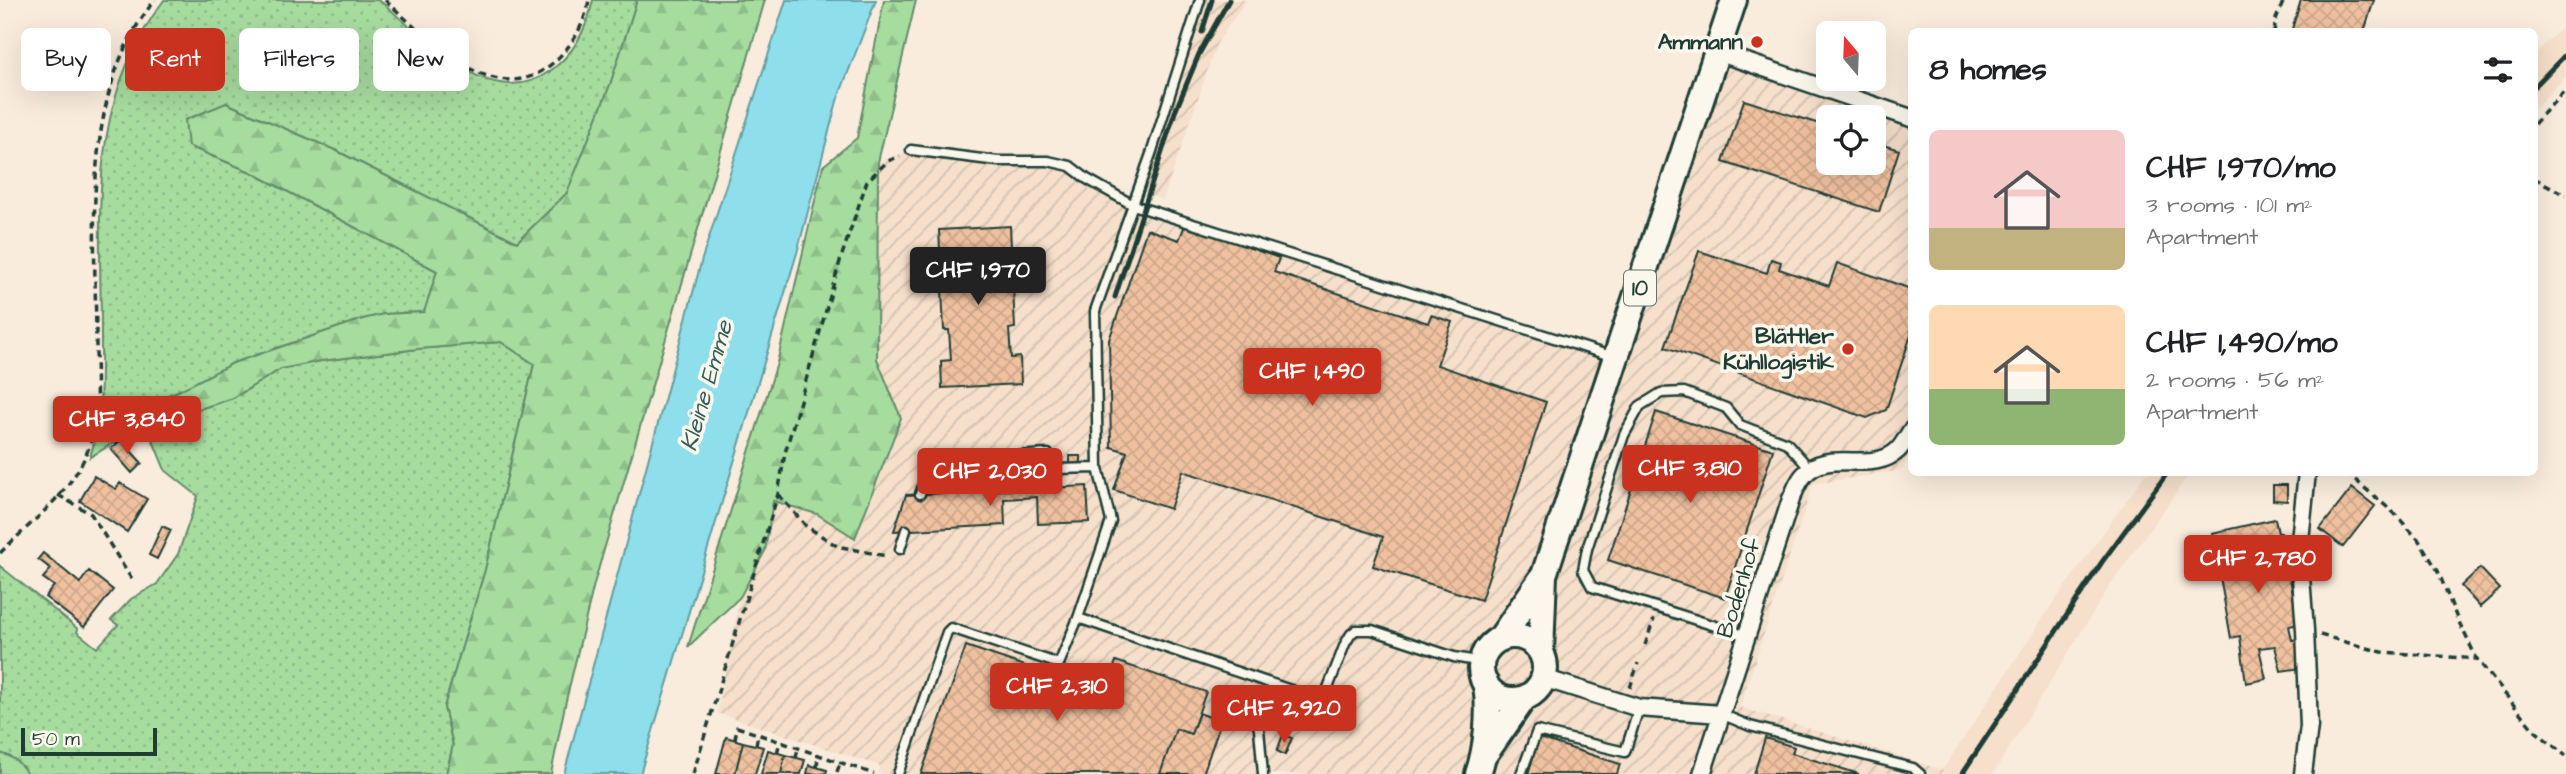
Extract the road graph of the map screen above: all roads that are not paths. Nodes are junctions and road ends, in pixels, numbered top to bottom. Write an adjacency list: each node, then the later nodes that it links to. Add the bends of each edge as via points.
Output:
1 (1200, 0): 6 (lane)
2 (1734, 0): 3 (main road, 10)
3 (1717, 52): 4 (street); 7 (main road, 10)
4 (1908, 117)
5 (911, 150): 6 (lane, via 1070,166)
6 (1133, 205): 7 (lane); 10 (lane, via 1095,311)
7 (1617, 358): 17 (main road, 10)
8 (1908, 435): 11 (street, via 1898,450 1886,456 1863,462 1833,461)
9 (1057, 468): 10 (lane); 13 (lane, via 1047,473); 13 (lane, via 1048,454 932,461)
10 (1098, 468): 18 (lane, via 1111,520)
11 (1810, 469): 19 (street, Bodenhof, via 1791,499); 19 (lane, via 1787,443 1740,425 1726,408 1684,392 1661,393 1640,405 1624,435 1587,550 1583,570 1592,587)
12 (2307, 476): 36 (street, via 2299,550 2309,726)
13 (926, 479): 14 (lane)
14 (920, 494)
15 (906, 530): 16 (lane)
16 (900, 549)
17 (1544, 575): 20 (main road, 10); 21 (main road, 10)
18 (1078, 618): 22 (lane, via 1324,701 1351,634 1363,628 1454,657); 30 (lane, via 1059,664 951,628)
19 (1747, 636): 26 (street, Bodenhof)
20 (1500, 639): 21 (main road, via 1523,638); 22 (main road, 10, via 1486,652)
21 (1541, 652): 23 (main road, 10)
22 (1484, 673): 24 (main road, via 1496,695); 29 (main road, via 1488,702)
23 (1543, 678): 24 (main road); 25 (street)
24 (1524, 698): 29 (main road)
25 (1639, 708): 26 (street); 32 (lane, via 1625,752 1536,731)
26 (1721, 714): 28 (lane); 33 (street, Bodenhof)
27 (1244, 715): 31 (lane, via 1256,720 1259,729)
28 (1893, 764): 34 (lane); 35 (lane)
29 (1481, 766)
30 (898, 774)
31 (1263, 774)
32 (1521, 774)
33 (1702, 774)
34 (1891, 774)
35 (1920, 774)
36 (2303, 774)

